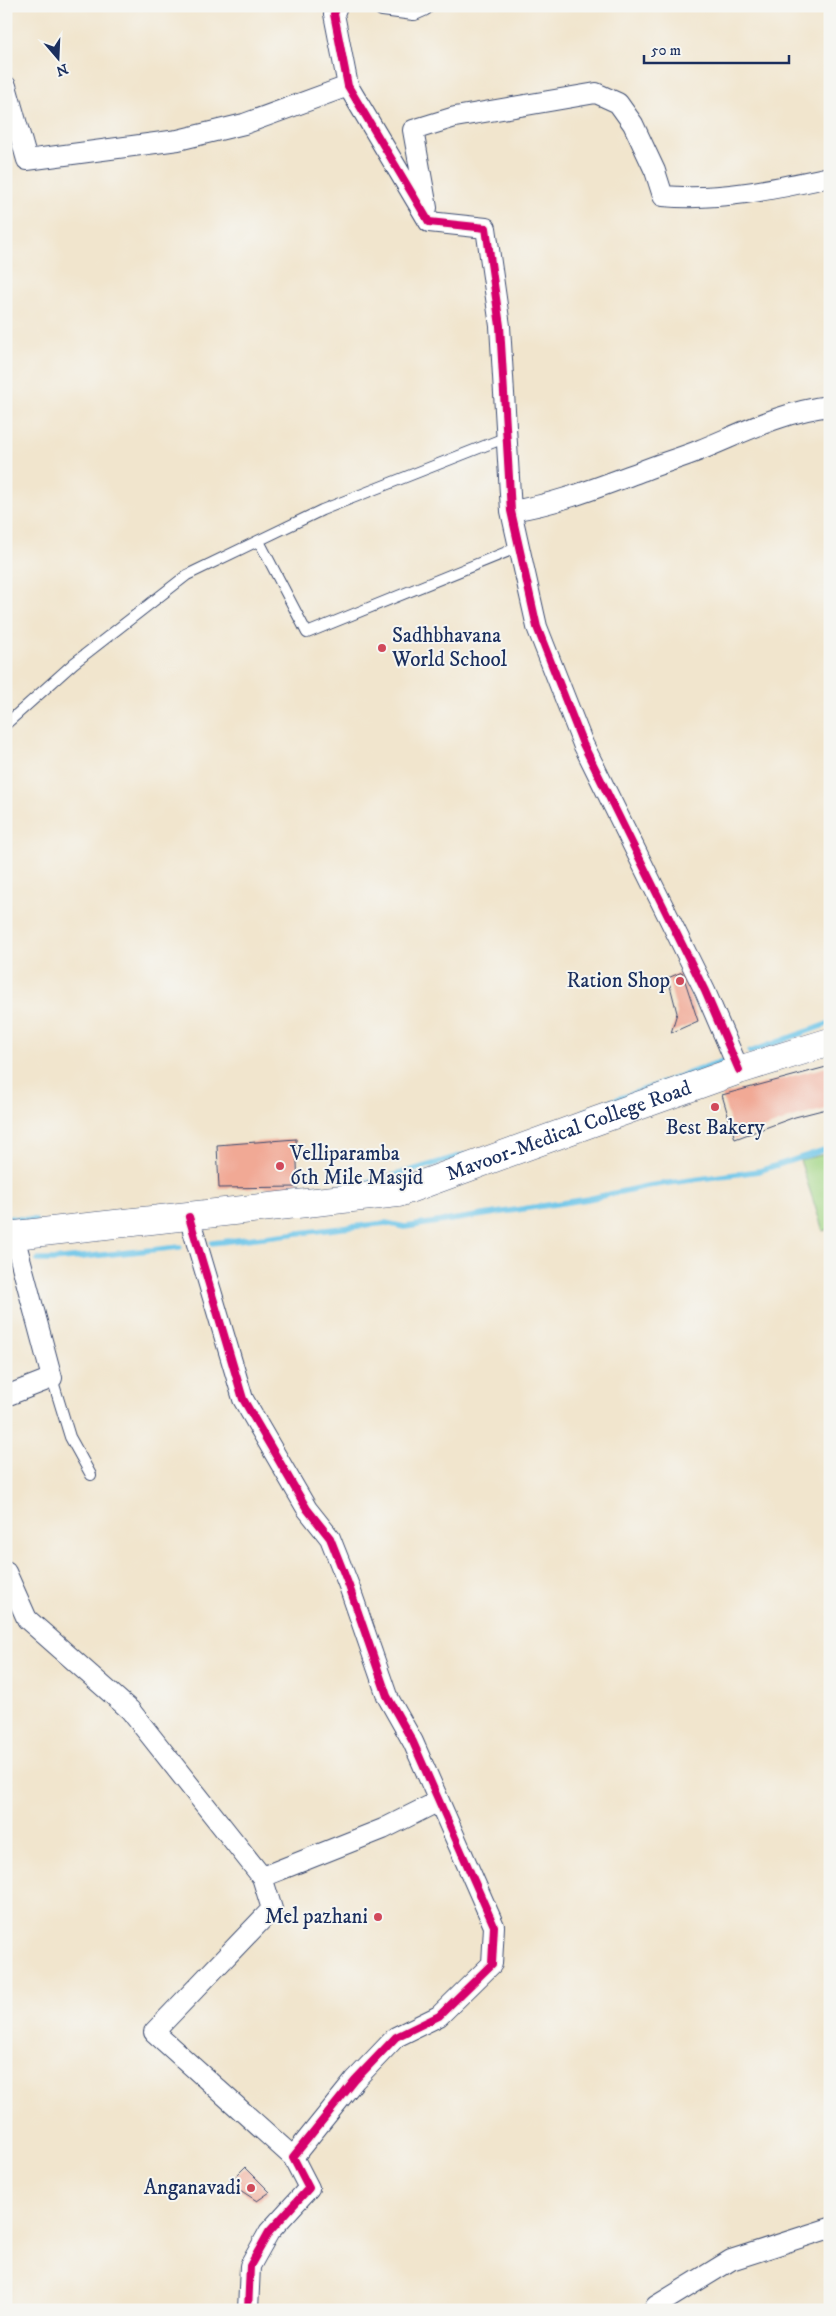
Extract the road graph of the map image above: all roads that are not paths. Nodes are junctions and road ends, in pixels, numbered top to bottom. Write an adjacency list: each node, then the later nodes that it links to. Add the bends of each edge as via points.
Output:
1 (337, 6): 5 (street, via 334,14)
2 (383, 6): 3 (street, via 414,10)
3 (423, 6)
4 (6, 86): 5 (street, via 27,160 178,140 244,124)
5 (348, 86): 7 (street)
6 (830, 178): 7 (street, via 734,195 703,198 663,196 633,124 618,104 596,92 455,117 413,130)
7 (429, 222): 9 (street, via 486,228 500,326)
8 (830, 406): 10 (street, via 807,408 543,506)
9 (506, 436): 10 (street); 11 (lane, via 322,510)
10 (511, 512): 12 (street)
11 (259, 541): 12 (lane, via 307,633); 13 (lane, via 187,576 74,663)
12 (519, 548): 15 (street, via 537,627 583,744 701,982)
13 (6, 724)
14 (830, 1042): 15 (main road, Mavoor-Medical College Road)
15 (739, 1070): 16 (main road, Mavoor-Medical College Road, via 398,1193)
16 (189, 1217): 17 (main road, Mavoor-Medical College Road); 22 (street, via 243,1399 307,1509 330,1538 387,1696 413,1742)
17 (10, 1236): 18 (street)
18 (52, 1378): 19 (street); 20 (lane, via 70,1437)
19 (6, 1396)
20 (92, 1475)
21 (6, 1572): 23 (street, via 28,1619 130,1710)
22 (439, 1801): 23 (street, via 383,1829); 24 (street, via 494,1926 492,1964 439,2016 396,2037 355,2080)
23 (262, 1877): 24 (street, via 272,1909 154,2032)
24 (293, 2157): 26 (street, via 309,2188 269,2232 250,2266)
25 (830, 2228): 27 (street, via 731,2260)
26 (248, 2310)
27 (652, 2310)

